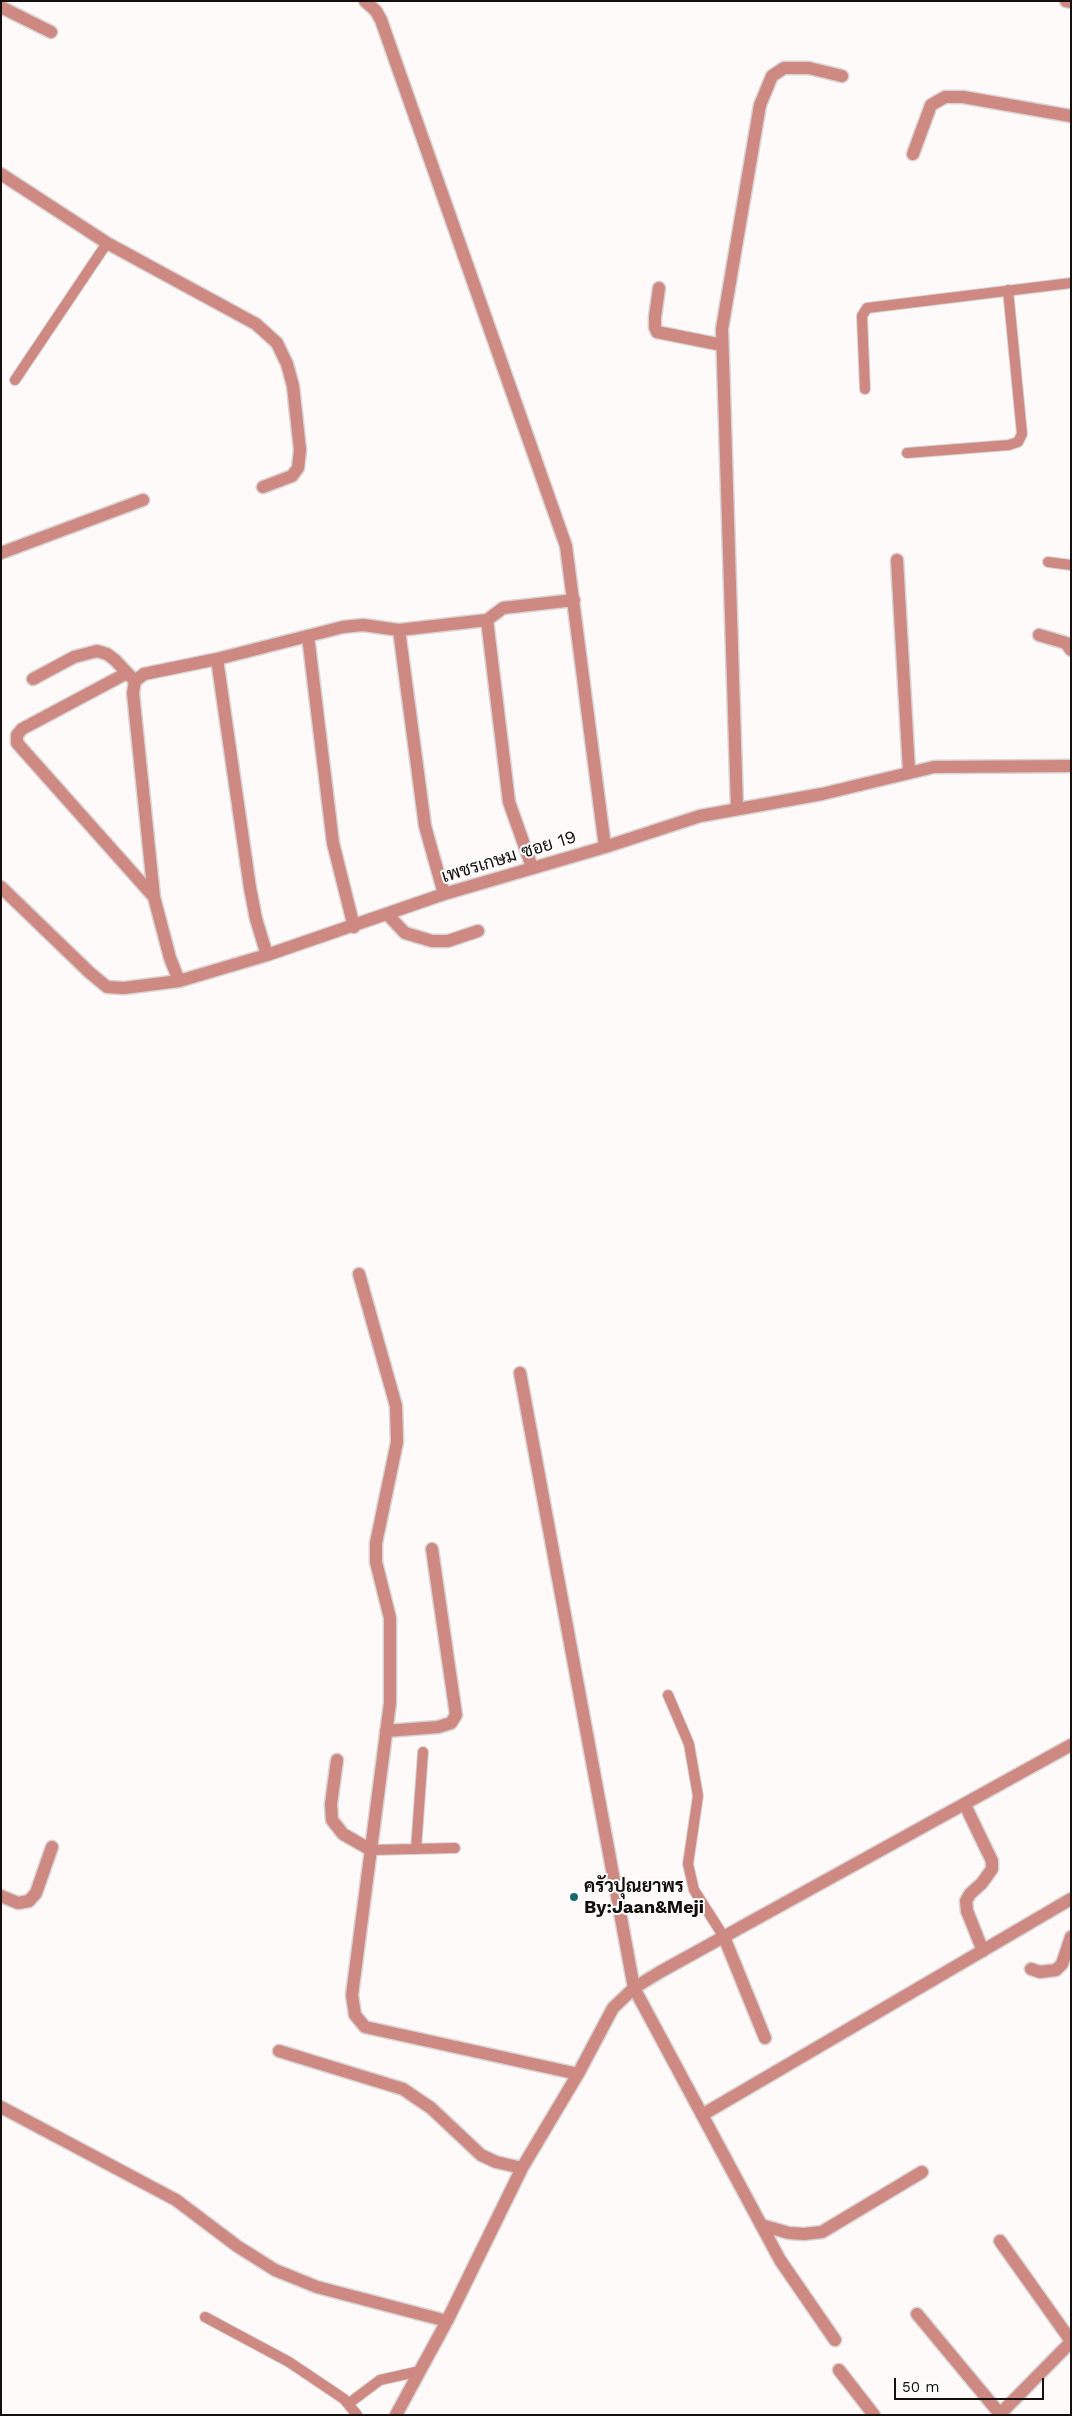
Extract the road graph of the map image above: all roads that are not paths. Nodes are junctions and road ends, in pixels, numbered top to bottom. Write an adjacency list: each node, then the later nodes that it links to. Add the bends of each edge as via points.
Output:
1 (365, 1): 24 (street, via 381,20 563,537)
2 (1066, 1): 3 (street)
3 (1071, 2)
4 (1, 7): 5 (street)
5 (51, 32)
6 (842, 76): 14 (street, via 809,68 784,68 772,76 760,105 722,329)
7 (1071, 116): 8 (street, via 962,97 945,97 931,105)
8 (913, 154)
9 (1, 174): 10 (street)
10 (107, 243): 15 (lane); 18 (street, via 256,324 277,343 293,386 300,450 298,468 292,476)
11 (1071, 283): 13 (lane)
12 (659, 288): 14 (street, via 655,317 657,332)
13 (1008, 290): 16 (lane, via 867,308 862,316); 17 (lane, via 1022,434 1018,442)
14 (722, 345): 35 (street)
15 (15, 380)
16 (865, 389)
17 (907, 453)
18 (263, 486)
19 (143, 500): 20 (street)
20 (1, 553)
21 (897, 560): 34 (street)
22 (1048, 562): 23 (lane)
23 (1071, 565)
24 (574, 600): 25 (street, via 504,608); 36 (street)
25 (487, 620): 26 (street); 37 (street, via 509,802)
26 (399, 630): 28 (street, via 363,625); 39 (street, via 425,826)
27 (1039, 635): 29 (street, via 1066,643)
28 (308, 636): 30 (street); 42 (street, via 333,843)
29 (1071, 650)
30 (216, 659): 31 (street); 44 (street, via 250,888)
31 (131, 677): 32 (street, via 107,654 97,652 74,657); 40 (street); 40 (street, via 22,729 17,735 17,744)
32 (33, 679)
33 (1071, 766): 34 (street, เพชรเกษม ซอย 19, via 953,766)
34 (909, 771): 35 (street, เพชรเกษม ซอย 19, via 822,794)
35 (737, 808): 36 (street, เพชรเกษม ซอย 19, via 700,816)
36 (605, 846): 37 (street, เพชรเกษม ซอย 19)
37 (532, 867): 39 (street, เพชรเกษม ซอย 19)
38 (1, 887): 45 (street, เพชรเกษม ซอย 19, via 108,987)
39 (444, 894): 41 (street, เพชรเกษม ซอย 19)
40 (154, 897): 45 (street)
41 (388, 915): 42 (street, เพชรเกษม ซอย 19); 43 (street, via 404,933 432,942 448,941)
42 (354, 927): 44 (street, เพชรเกษม ซอย 19)
43 (478, 931)
44 (267, 955): 45 (street, เพชรเกษม ซอย 19)
45 (179, 981)
46 (359, 1274): 50 (street, via 396,1406 397,1442 376,1543 376,1562 390,1618 390,1703)
47 (520, 1374): 65 (street)
48 (432, 1549): 50 (street, via 456,1715 451,1723 438,1727)
49 (668, 1695): 61 (lane, via 689,1744 698,1796 688,1864 694,1890)
50 (386, 1731): 58 (street)
51 (1071, 1744): 54 (street)
52 (422, 1752): 57 (lane)
53 (337, 1760): 58 (street, via 332,1820 343,1834)
54 (965, 1805): 61 (street); 63 (street, via 992,1862 992,1869 966,1901)
55 (52, 1847): 59 (street, via 36,1893 29,1901 18,1903)
56 (454, 1848): 57 (lane)
57 (416, 1849): 58 (lane)
58 (371, 1850): 68 (street, via 352,1994 355,2016 365,2027)
59 (1, 1896)
60 (1071, 1899): 63 (street)
61 (724, 1937): 65 (street); 66 (street)
62 (1071, 1937): 64 (street, via 1062,1964 1056,1970 1040,1972)
63 (982, 1951): 70 (street)
64 (1031, 1968)
65 (634, 1988): 68 (street, via 613,2008); 70 (street)
66 (765, 2038)
67 (279, 2051): 71 (street, via 403,2089 431,2108 481,2155)
68 (578, 2074): 71 (street)
69 (1, 2107): 77 (street, via 176,2200 275,2270 317,2287)
70 (702, 2115): 73 (street)
71 (522, 2168): 77 (street)
72 (922, 2172): 73 (street, via 822,2232 789,2233)
73 (761, 2225): 78 (street, via 780,2260)
74 (1000, 2241): 79 (street)
75 (918, 2314): 83 (street)
76 (206, 2317): 82 (lane, via 289,2362 344,2398)
77 (447, 2320): 81 (street)
78 (835, 2340)
79 (1071, 2341): 83 (street)
80 (839, 2370): 86 (street)
81 (420, 2371): 82 (lane, via 380,2380); 85 (street)
82 (348, 2404): 84 (lane)
83 (999, 2414)
84 (357, 2415)
85 (396, 2415)
86 (874, 2415)

